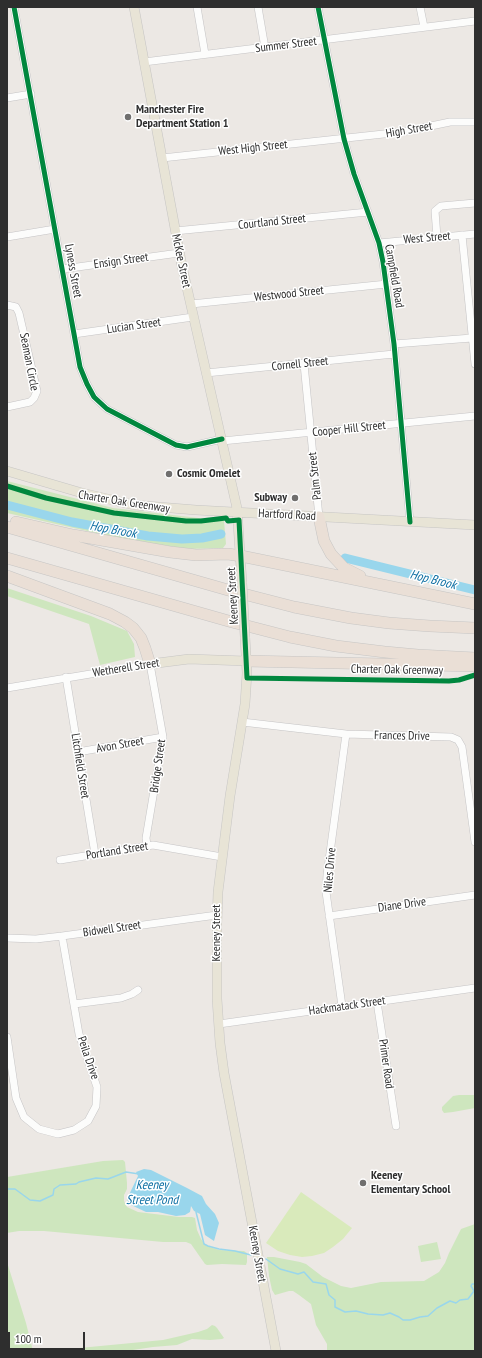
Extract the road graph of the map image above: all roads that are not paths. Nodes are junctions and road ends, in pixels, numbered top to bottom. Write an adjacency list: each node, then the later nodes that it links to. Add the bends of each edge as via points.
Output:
1 (14, 7): 13 (street, Lyness Street)
2 (134, 7): 12 (main road, McKee Street)
3 (197, 7): 11 (street)
4 (258, 7): 10 (street)
5 (318, 7): 9 (street, Campfield Road)
6 (420, 7): 8 (street)
7 (475, 21): 8 (street, Summer Street)
8 (424, 27): 9 (street, Summer Street)
9 (324, 40): 10 (street, Summer Street); 16 (street, Campfield Road)
10 (265, 48): 11 (street, Summer Street)
11 (205, 54): 12 (street, Summer Street)
12 (144, 62): 17 (main road, McKee Street)
13 (31, 94): 14 (street); 20 (street, Lyness Street)
14 (7, 98)
15 (475, 122): 16 (street, High Street, via 450,122 402,132)
16 (344, 139): 17 (street, West High Street); 19 (street, Campfield Road)
17 (162, 158): 21 (main road, McKee Street)
18 (475, 203): 25 (street, via 441,206 435,211)
19 (368, 212): 21 (street, Courtland Street); 26 (street, Campfield Road)
20 (55, 229): 24 (street); 28 (street, Lyness Street)
21 (175, 231): 27 (main road, McKee Street)
22 (475, 234): 23 (street, West Street)
23 (462, 235): 25 (street, West Street); 34 (street)
24 (7, 237)
25 (437, 237): 26 (street, West Street)
26 (379, 243): 29 (street, Campfield Road)
27 (179, 253): 28 (street, Ensign Street); 30 (main road, McKee Street)
28 (63, 269): 33 (street, Lyness Street)
29 (387, 284): 30 (street, Westwood Street); 35 (street, Campfield Road)
30 (191, 304): 32 (main road, McKee Street)
31 (7, 305): 40 (street, Seaman Circle, via 16,307 19,313 37,391 30,402)
32 (194, 317): 33 (street, Lucian Street); 39 (main road, McKee Street)
33 (74, 334): 44 (street, Lyness Street, via 80,367 87,384 94,397 107,409 176,445 187,447)
34 (472, 338): 35 (street); 38 (street)
35 (394, 344): 36 (street, Campfield Road)
36 (394, 354): 37 (street, Cornell Street); 42 (street, Campfield Road)
37 (304, 364): 39 (street, Cornell Street); 43 (street, Palm Street)
38 (475, 364)
39 (206, 373): 44 (main road, McKee Street)
40 (7, 407)
41 (475, 416): 42 (street, Cooper Hill Street)
42 (401, 423): 43 (street, Cooper Hill Street); 49 (street, Campfield Road)
43 (311, 433): 44 (street, Cooper Hill Street); 47 (street, Palm Street)
44 (222, 440): 46 (main road, McKee Street)
45 (7, 471): 46 (main road, Hartford Road, via 134,505)
46 (238, 512): 47 (main road, Hartford Road); 52 (main road, Keeney Street)
47 (319, 517): 49 (main road, Hartford Road); 55 (highway, via 325,544 338,562 355,574)
48 (7, 520): 52 (highway, via 73,535 170,552)
49 (410, 522): 50 (main road, Hartford Road)
50 (475, 525)
51 (7, 527): 57 (highway, via 294,607 389,623)
52 (241, 556): 55 (highway); 59 (main road, Keeney Street, bridge)
53 (7, 558): 58 (highway, via 297,639 379,652)
54 (7, 576): 60 (highway, via 125,622 141,638)
55 (395, 588): 56 (highway)
56 (475, 604)
57 (475, 628)
58 (475, 658)
59 (246, 661): 60 (main road, Wetherell Street, via 189,659); 61 (highway); 64 (main road, Keeney Street)
60 (150, 664): 62 (street, Wetherell Street); 66 (street, Bridge Street)
61 (475, 666)
62 (66, 677): 63 (street, Wetherell Street); 67 (street, Litchfield Street)
63 (7, 688)
64 (242, 722): 65 (street, Frances Drive); 71 (main road, Keeney Street)
65 (346, 734): 68 (street, Frances Drive, via 451,737 458,740 462,747); 75 (street, Niles Drive, via 327,875)
66 (163, 737): 67 (street, Avon Street); 69 (street, Bridge Street, via 146,838)
67 (78, 752): 70 (street, Litchfield Street)
68 (475, 842)
69 (147, 845): 70 (street, Portland Street); 71 (street, Portland Street)
70 (95, 854): 72 (street, Portland Street)
71 (222, 857): 74 (main road, Keeney Street)
72 (60, 860)
73 (475, 895): 75 (street, Diane Drive)
74 (217, 915): 76 (street, Bidwell Street); 83 (main road, Keeney Street)
75 (329, 916): 82 (street, Niles Drive)
76 (62, 936): 77 (street, Bidwell Street, via 36,939); 81 (street, Peila Drive)
77 (7, 938)
78 (475, 988): 80 (street, Hackmatack Street)
79 (138, 990): 81 (street, via 121,998)
80 (377, 1002): 82 (street, Hackmatack Street); 85 (street, Primer Road)
81 (74, 1004): 84 (street, Peila Drive, via 79,1034 97,1087 96,1106 88,1121 74,1130 58,1134 39,1129 24,1117 16,1098)
82 (342, 1006): 83 (street, Hackmatack Street)
83 (219, 1024): 86 (main road, Keeney Street, via 224,1073)
84 (7, 1037)
85 (396, 1126)
86 (276, 1351)

